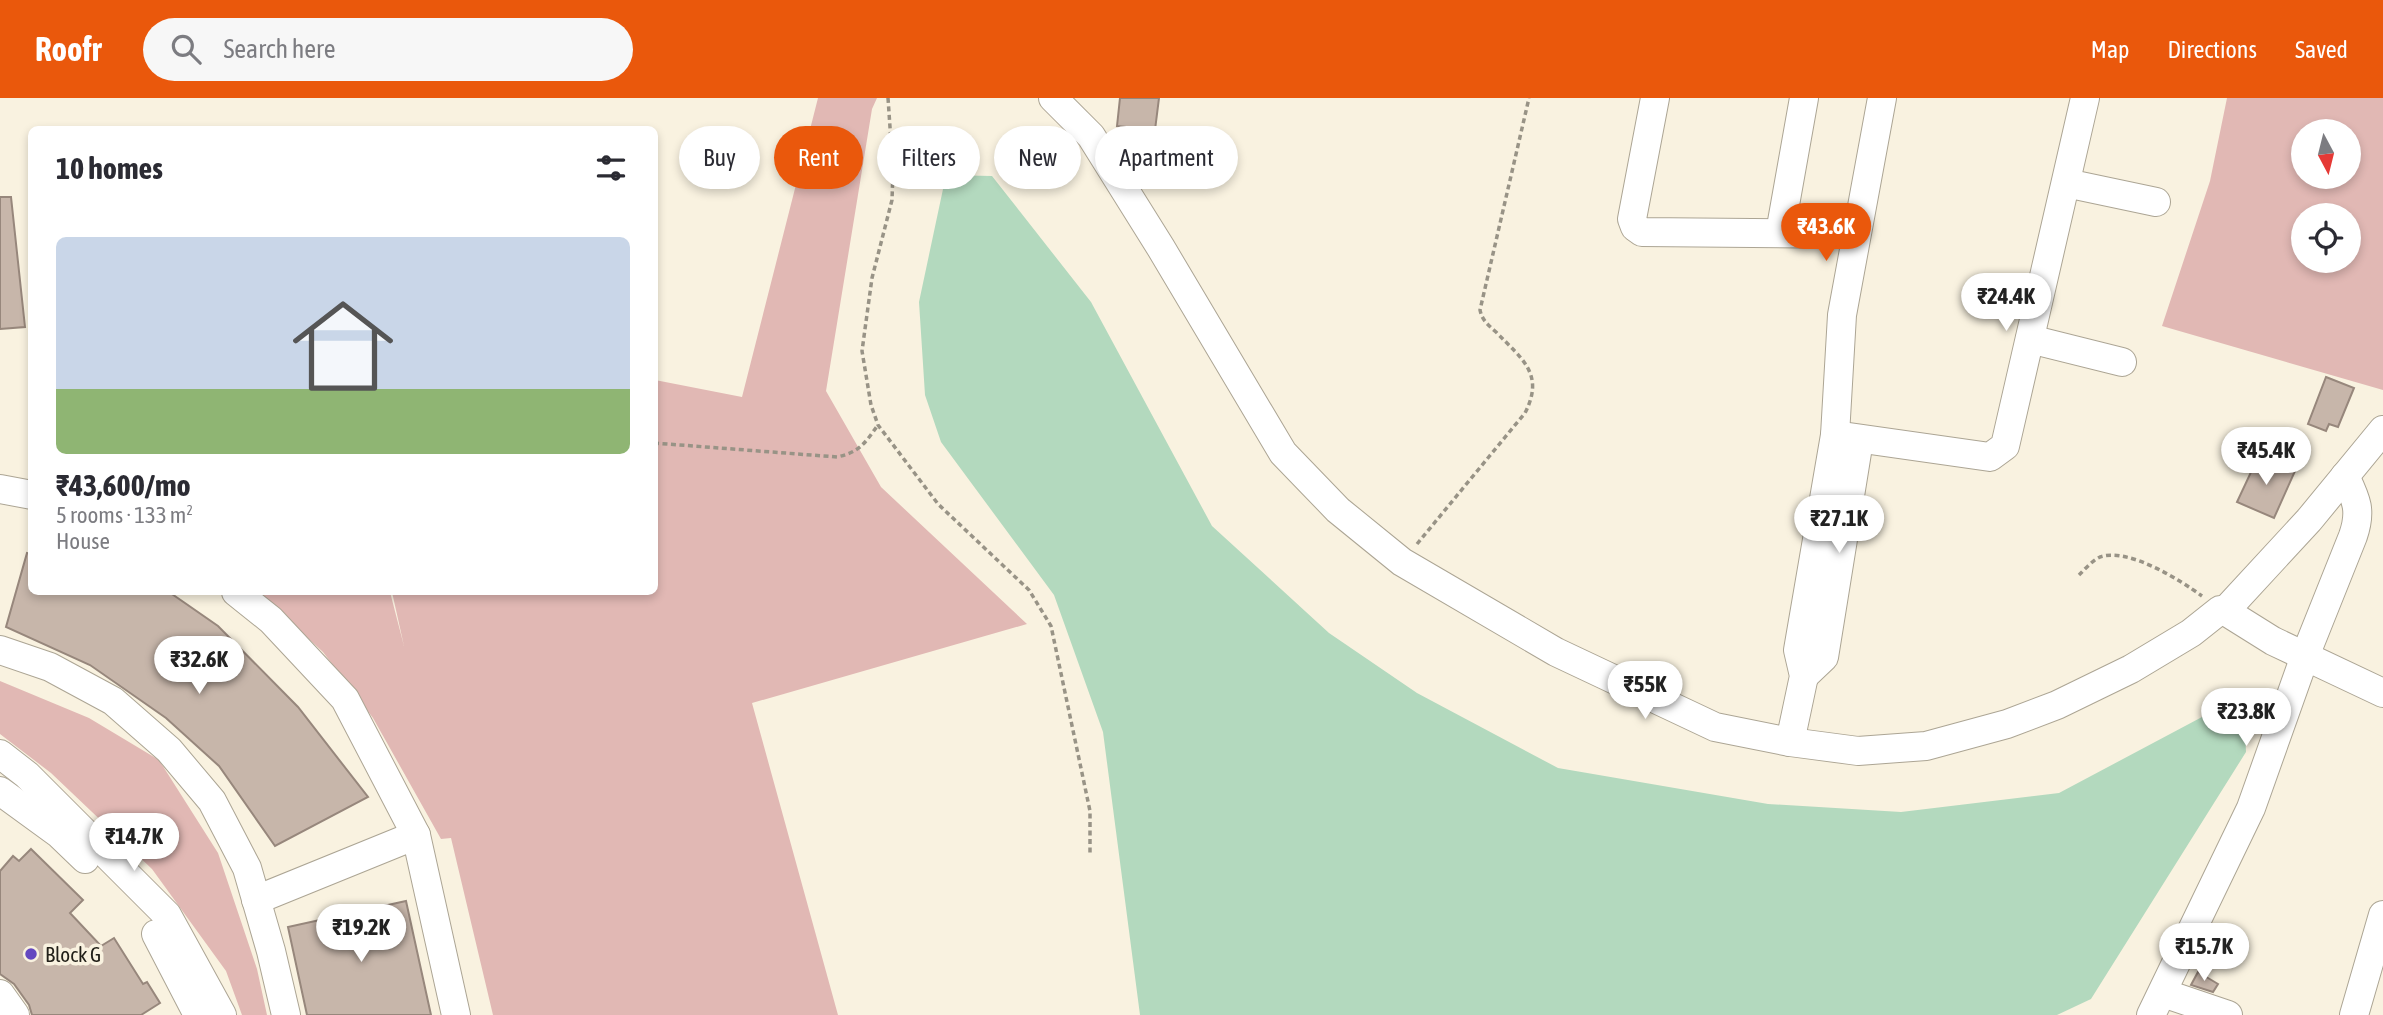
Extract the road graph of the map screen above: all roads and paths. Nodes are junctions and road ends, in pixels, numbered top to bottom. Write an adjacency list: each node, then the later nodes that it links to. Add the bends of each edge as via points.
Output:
1 (888, 98): 14 (path, via 892,200 872,278 862,351)
2 (1053, 98): 21 (street, via 1091,136 1283,453 1338,510)
3 (1528, 98): 21 (path, via 1480,310 1520,356 1530,372 1534,392 1525,413)
4 (1655, 98): 10 (street, via 1632,219 1635,227 1642,232)
5 (1804, 98): 10 (street)
6 (1882, 98): 11 (street)
7 (2085, 98): 8 (street)
8 (2066, 183): 9 (street); 12 (street)
9 (2156, 202)
10 (1780, 233): 11 (street)
11 (1856, 234): 15 (street, via 1842,315)
12 (2029, 339): 13 (street); 15 (street, via 2005,446 1999,453 1990,457)
13 (2122, 362)
14 (878, 425): 16 (path, via 860,448 837,457); 32 (path, via 938,504 1029,590 1051,626 1090,811)
15 (1847, 437): 28 (street, via 1798,650 1804,676)
16 (658, 443)
17 (2377, 447): 18 (street)
18 (2345, 476): 24 (street); 26 (street, via 2359,521)
19 (0, 489): 20 (street)
20 (28, 494)
21 (1402, 562): 28 (street, via 1556,652 1715,727)
22 (2079, 575): 24 (path, via 2098,558 2119,555 2188,586)
23 (240, 595): 31 (street, via 271,620 345,699)
24 (2222, 611): 26 (street); 28 (street, via 2131,669 2007,724 1926,746 1857,751)
25 (0, 650): 33 (street, via 50,667 113,701 169,750 212,802 247,868)
26 (2305, 656): 27 (street); 36 (street, via 2251,808)
27 (2383, 693)
28 (1790, 742)
29 (0, 754): 39 (street, via 27,775 167,915)
30 (0, 791): 38 (street, via 59,834 151,924)
31 (416, 835): 33 (street); 41 (street)
32 (1090, 854)
33 (256, 900): 40 (street)
34 (2383, 915): 43 (street)
35 (0, 994): 37 (street)
36 (2157, 1004): 42 (street)
37 (15, 1015)
38 (198, 1015)
39 (222, 1015)
40 (286, 1015)
41 (457, 1015)
42 (2228, 1015)
43 (2354, 1015)

